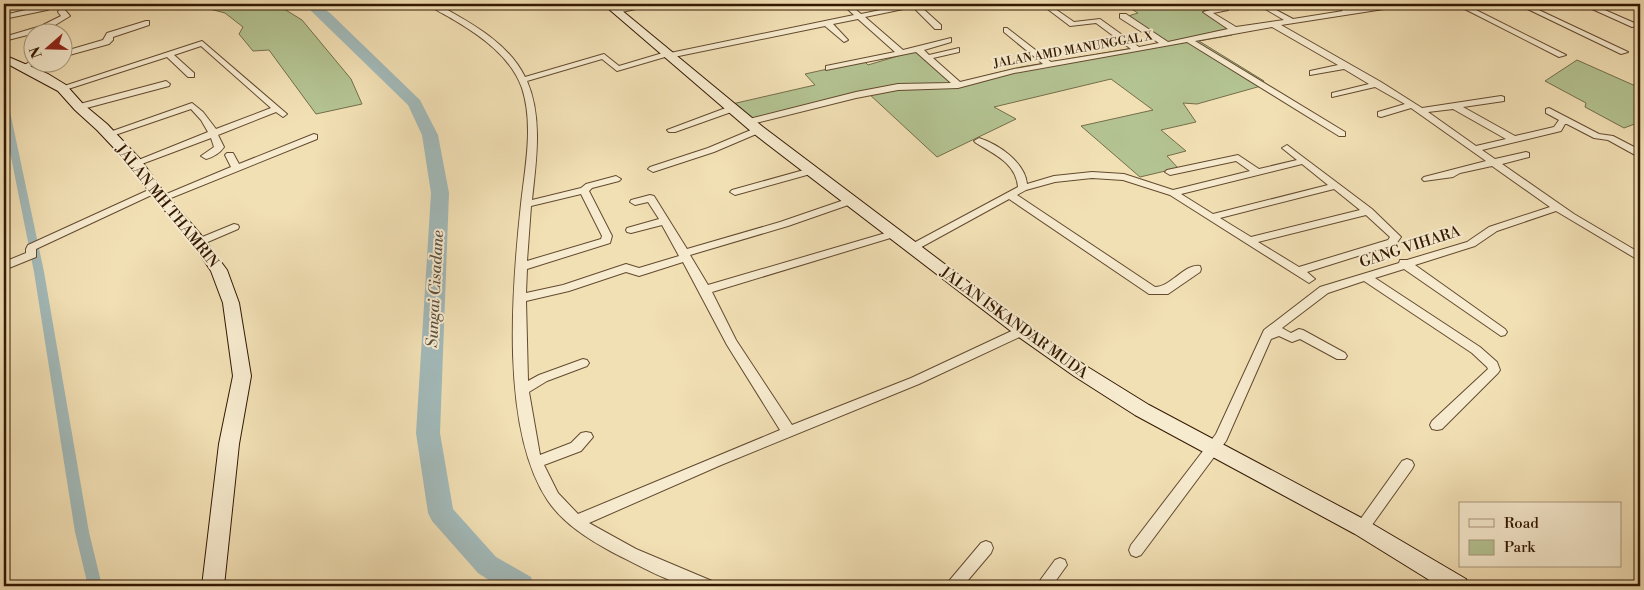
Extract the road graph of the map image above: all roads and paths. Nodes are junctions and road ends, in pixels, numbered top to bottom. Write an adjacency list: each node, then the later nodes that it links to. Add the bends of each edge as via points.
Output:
1 (58, 4): 19 (street, via 33,13)
2 (432, 4): 54 (street, via 483,36 514,66)
3 (655, 4): 14 (street)
4 (845, 4): 20 (street)
5 (914, 4): 6 (street); 20 (street); 26 (street)
6 (919, 4)
7 (1044, 4): 36 (street, via 1073,24 1097,21)
8 (1260, 4): 21 (street)
9 (1335, 4): 17 (street)
10 (1403, 4): 17 (street, JALAN AMD MANUNGGAL X)
11 (1460, 4): 42 (street)
12 (1520, 4): 38 (street)
13 (1585, 4): 25 (street)
14 (613, 7): 41 (street, JALAN ISKANDAR MUDA)
15 (1225, 8): 28 (street, via 1207,12)
16 (62, 12): 29 (street, via 66,16 58,22)
17 (1350, 12): 21 (street, JALAN AMD MANUNGGAL X)
18 (1123, 16): 33 (street)
19 (4, 17)
20 (861, 17): 23 (street); 40 (street)
21 (1292, 22): 24 (street, JALAN AMD MANUNGGAL X)
22 (146, 23): 37 (street, via 110,34 106,42)
23 (828, 24): 30 (street); 41 (street)
24 (1273, 24): 28 (street, JALAN AMD MANUNGGAL X); 48 (street)
25 (1635, 25)
26 (938, 27)
27 (1007, 30): 47 (street)
28 (1235, 30): 32 (street, JALAN AMD MANUNGGAL X)
29 (4, 39)
30 (844, 40)
31 (948, 40): 34 (street)
32 (1190, 40): 33 (street, JALAN AMD MANUNGGAL X); 73 (street)
33 (1166, 44): 36 (street, JALAN AMD MANUNGGAL X)
34 (918, 49): 40 (street); 44 (street)
35 (956, 50): 44 (street)
36 (1138, 50): 47 (street, JALAN AMD MANUNGGAL X)
37 (72, 52)
38 (1624, 52)
39 (168, 53): 52 (street); 53 (street); 71 (street, via 204,43 280,112)
40 (901, 53): 49 (street)
41 (668, 55): 54 (street, via 617,69 604,56); 64 (street, JALAN ISKANDAR MUDA)
42 (1562, 55)
43 (4, 58): 45 (street, JALAN MH THAMRIN)
44 (929, 58): 57 (street)
45 (22, 63)
46 (102, 65): 52 (street)
47 (1049, 65): 57 (street, JALAN AMD MANUNGGAL X)
48 (1344, 66): 51 (street); 56 (street)
49 (829, 68)
50 (40, 72): 58 (street, JALAN MH THAMRIN)
51 (1313, 73)
52 (108, 74): 58 (street)
53 (191, 75)
54 (523, 80): 102 (street, via 532,143)
55 (166, 84): 63 (street)
56 (1378, 84): 59 (street); 61 (street)
57 (958, 85): 69 (street, JALAN AMD MANUNGGAL X, via 898,87 856,95)
58 (62, 88): 63 (street, JALAN MH THAMRIN)
59 (1335, 95)
60 (1501, 99): 62 (street)
61 (1412, 105): 66 (street); 67 (street)
62 (1455, 106): 66 (street); 75 (street)
63 (79, 107): 72 (street, JALAN MH THAMRIN)
64 (731, 110): 69 (street, JALAN ISKANDAR MUDA); 70 (street)
65 (1549, 110): 68 (street)
66 (1420, 111): 78 (street)
67 (1380, 114)
68 (1568, 121): 75 (street, via 1561,122 1558,129); 79 (street)
69 (753, 126): 87 (street, JALAN AMD MANUNGGAL X, via 711,150); 88 (street, JALAN ISKANDAR MUDA)
70 (672, 130)
71 (214, 132): 72 (street, via 192,106); 82 (street, via 219,147); 85 (street)
72 (109, 134): 85 (street, JALAN MH THAMRIN)
73 (1342, 134)
74 (314, 137): 86 (street)
75 (1513, 139): 78 (street)
76 (979, 141): 94 (street, via 1018,167 1024,178)
77 (1287, 148): 83 (street)
78 (1474, 149): 84 (street)
79 (1640, 154)
80 (230, 155): 86 (street)
81 (1526, 155): 84 (street)
82 (206, 156)
83 (1304, 161): 90 (street); 93 (street)
84 (1494, 162): 92 (street); 104 (street)
85 (136, 163): 98 (street, JALAN MH THAMRIN)
86 (236, 167): 98 (street)
87 (653, 169)
88 (811, 170): 96 (street); 100 (street, JALAN ISKANDAR MUDA)
89 (1170, 172): 90 (street, via 1238,158)
90 (1258, 172): 97 (street)
91 (616, 179): 95 (street)
92 (1427, 179)
93 (1336, 186): 103 (street); 105 (street)
94 (1023, 188): 97 (street, via 1054,179 1092,175 1124,177); 99 (street)
95 (584, 190): 102 (street); 117 (street, via 607,236 606,241)
96 (736, 192)
97 (1173, 193): 105 (street)
98 (158, 194): 111 (street, JALAN MH THAMRIN); 116 (street, via 50,238 32,247 32,255)
99 (1011, 196): 112 (street); 118 (street, via 1152,291 1164,291)
100 (850, 200): 109 (street, JALAN ISKANDAR MUDA); 113 (street)
101 (635, 202): 106 (street, via 651,199)
102 (526, 204): 117 (street)
103 (1368, 211): 110 (street); 119 (street, via 1396,237 1395,240)
104 (1565, 211): 114 (street); 115 (street, GANG VIHARA, via 1493,229 1471,244)
105 (1212, 217): 110 (street)
106 (664, 221): 108 (street); 113 (street)
107 (234, 226): 111 (street)
108 (631, 230)
109 (893, 234): 112 (street, JALAN ISKANDAR MUDA); 122 (street)
110 (1250, 241): 119 (street)
111 (199, 242): 141 (street, JALAN MH THAMRIN, via 219,270 231,303 242,376 230,444)
112 (912, 248): 124 (street, JALAN ISKANDAR MUDA)
113 (684, 256): 122 (street); 123 (street, via 640,272 626,268 565,288)
114 (1640, 258)
115 (1404, 263): 121 (street, GANG VIHARA); 125 (street)
116 (4, 266)
117 (523, 266): 123 (street)
118 (1196, 269)
119 (1299, 271): 120 (street)
120 (1309, 279)
121 (1368, 279): 126 (street, GANG VIHARA, via 1324,290); 130 (street, via 1476,350 1493,365 1494,370)
122 (706, 290): 131 (street, via 731,342)
123 (520, 298): 129 (street)
124 (1022, 330): 131 (street, via 915,381); 133 (street, JALAN ISKANDAR MUDA, via 1086,376)
125 (1501, 332)
126 (1269, 334): 127 (street, via 1278,331 1292,338 1299,333); 133 (street)
127 (1341, 356)
128 (583, 363): 129 (street)
129 (523, 389): 134 (street, via 532,451)
130 (1437, 425)
131 (789, 432): 136 (street)
132 (586, 437): 134 (street, via 576,447)
133 (1222, 452): 137 (street, JALAN ISKANDAR MUDA); 139 (street)
134 (537, 462): 136 (street, via 554,498)
135 (1407, 465): 137 (street)
136 (576, 522): 142 (street, via 609,542)
137 (1362, 528): 145 (street, JALAN ISKANDAR MUDA)
138 (986, 548): 143 (street)
139 (1136, 550)
140 (1060, 565): 144 (street)
141 (213, 586)
142 (707, 586)
143 (954, 586)
144 (1043, 586)
145 (1458, 586)

